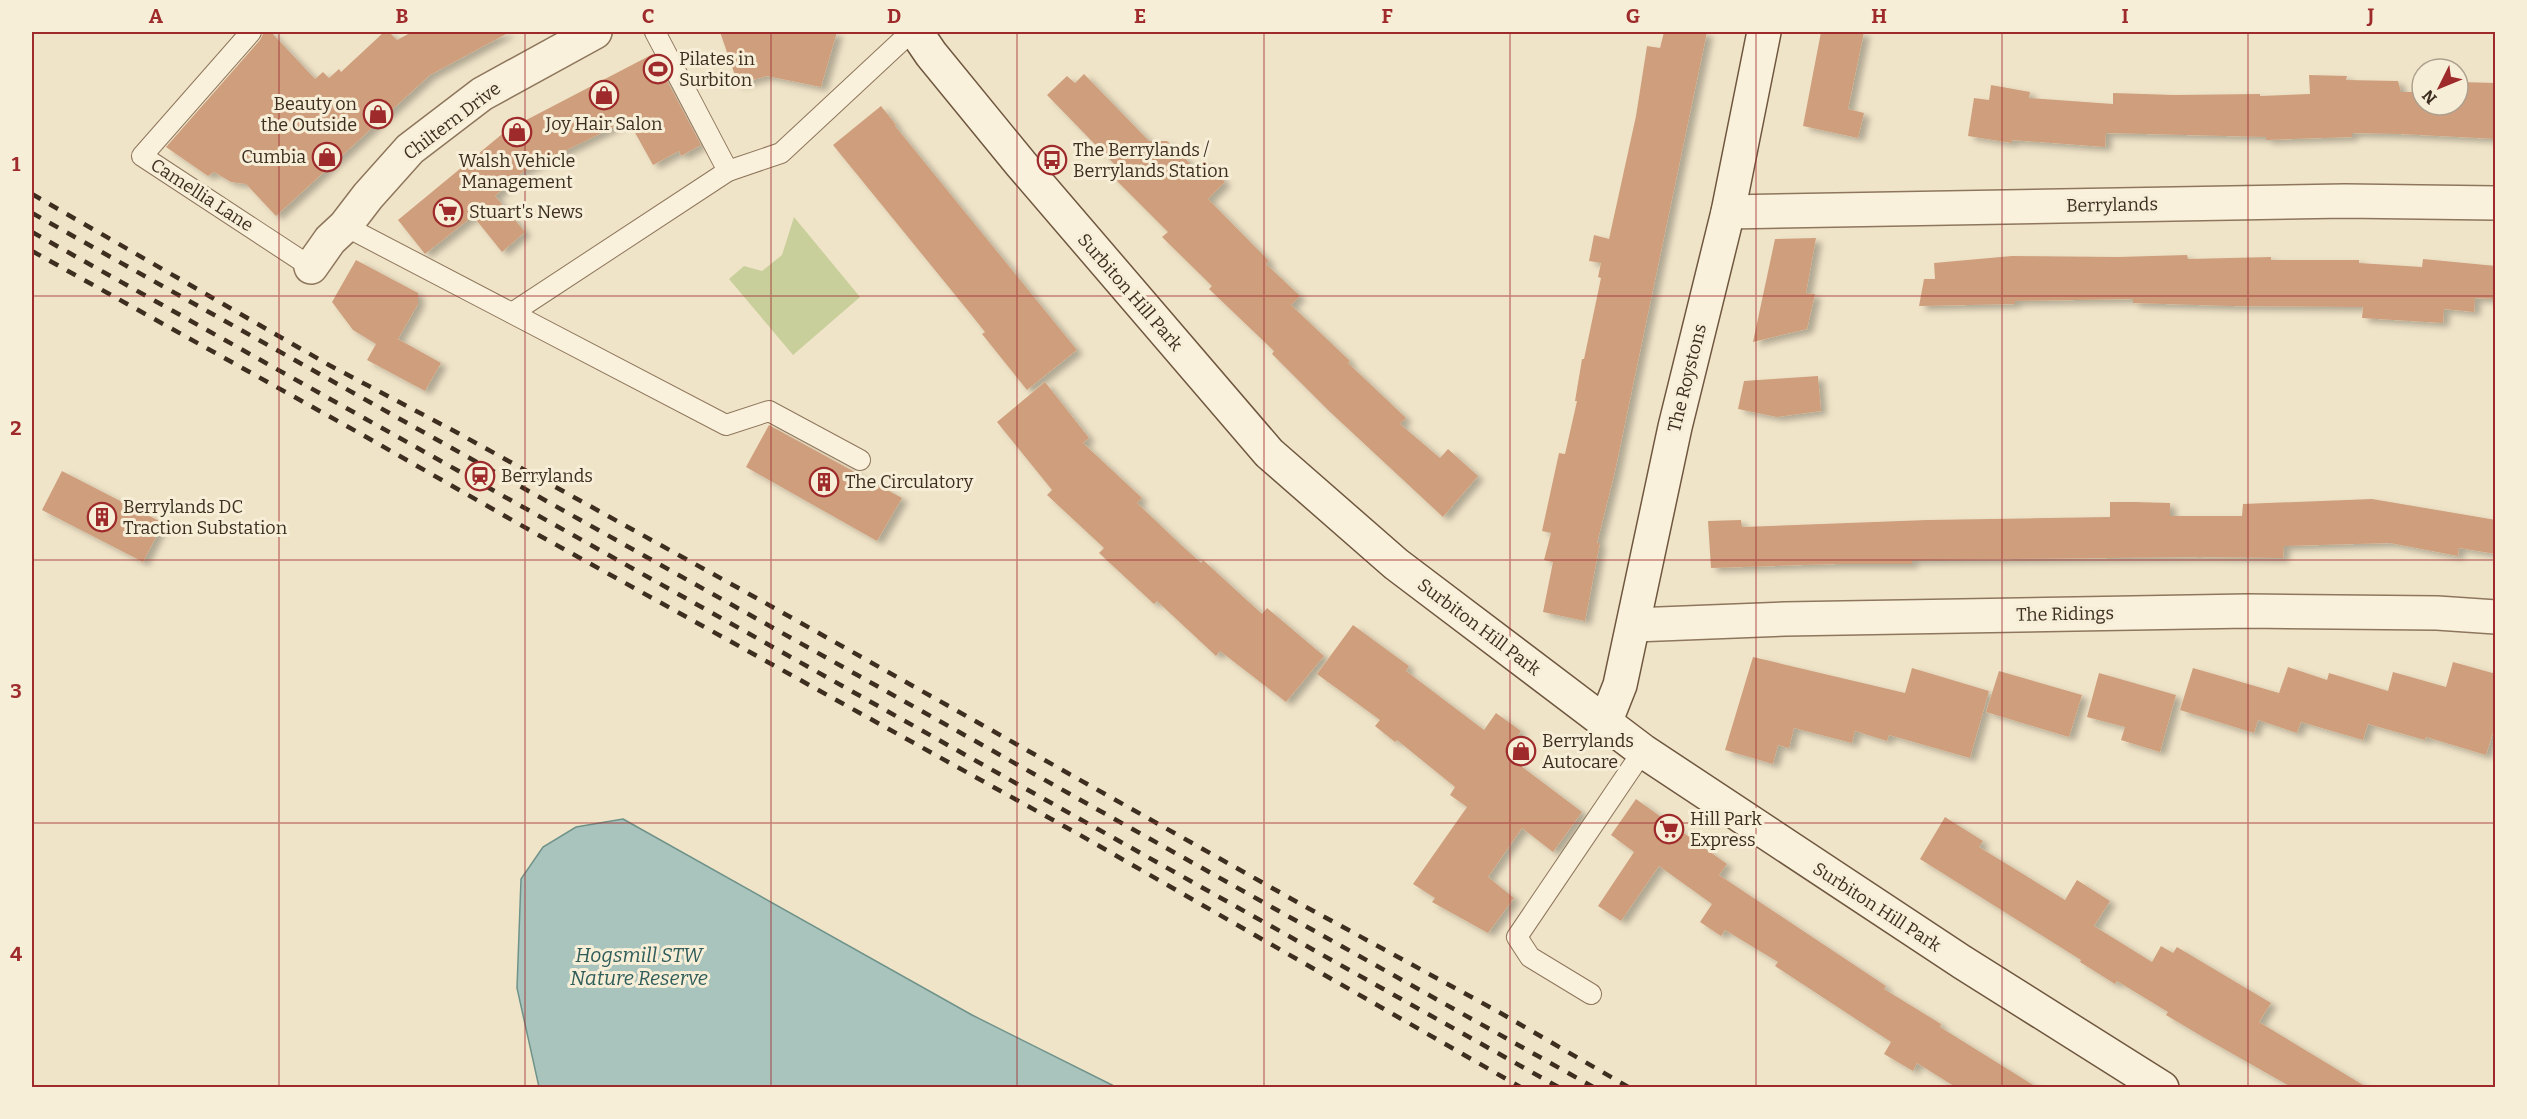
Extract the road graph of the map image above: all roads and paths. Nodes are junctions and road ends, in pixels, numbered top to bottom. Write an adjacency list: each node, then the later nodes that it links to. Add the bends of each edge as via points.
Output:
1 (251, 32): 11 (lane, Camellia Lane, via 142,156)
2 (595, 32): 10 (street, Chiltern Drive, via 482,94 418,142)
3 (655, 32): 7 (lane)
4 (911, 32): 7 (lane, via 781,153)
5 (916, 32): 16 (street, Surbiton Hill Park, via 1021,164 1269,453 1396,564)
6 (1764, 32): 9 (street, The Roystons)
7 (728, 171): 12 (lane)
8 (2496, 203): 9 (street, Berrylands, via 2345,201)
9 (1728, 212): 15 (street, The Roystons, via 1675,427)
10 (345, 226): 11 (street, Chiltern Drive); 12 (lane)
11 (311, 267)
12 (512, 313): 13 (lane, via 726,425 769,411)
13 (860, 460)
14 (2496, 617): 15 (street, The Ridings, via 2248,611)
15 (1634, 625): 16 (street, The Roystons, via 1620,685)
16 (1605, 723): 17 (street, Surbiton Hill Park)
17 (1643, 751): 18 (lane, via 1517,937 1530,957); 19 (street, Surbiton Hill Park, via 1952,956)
18 (1591, 994)
19 (2162, 1088)

